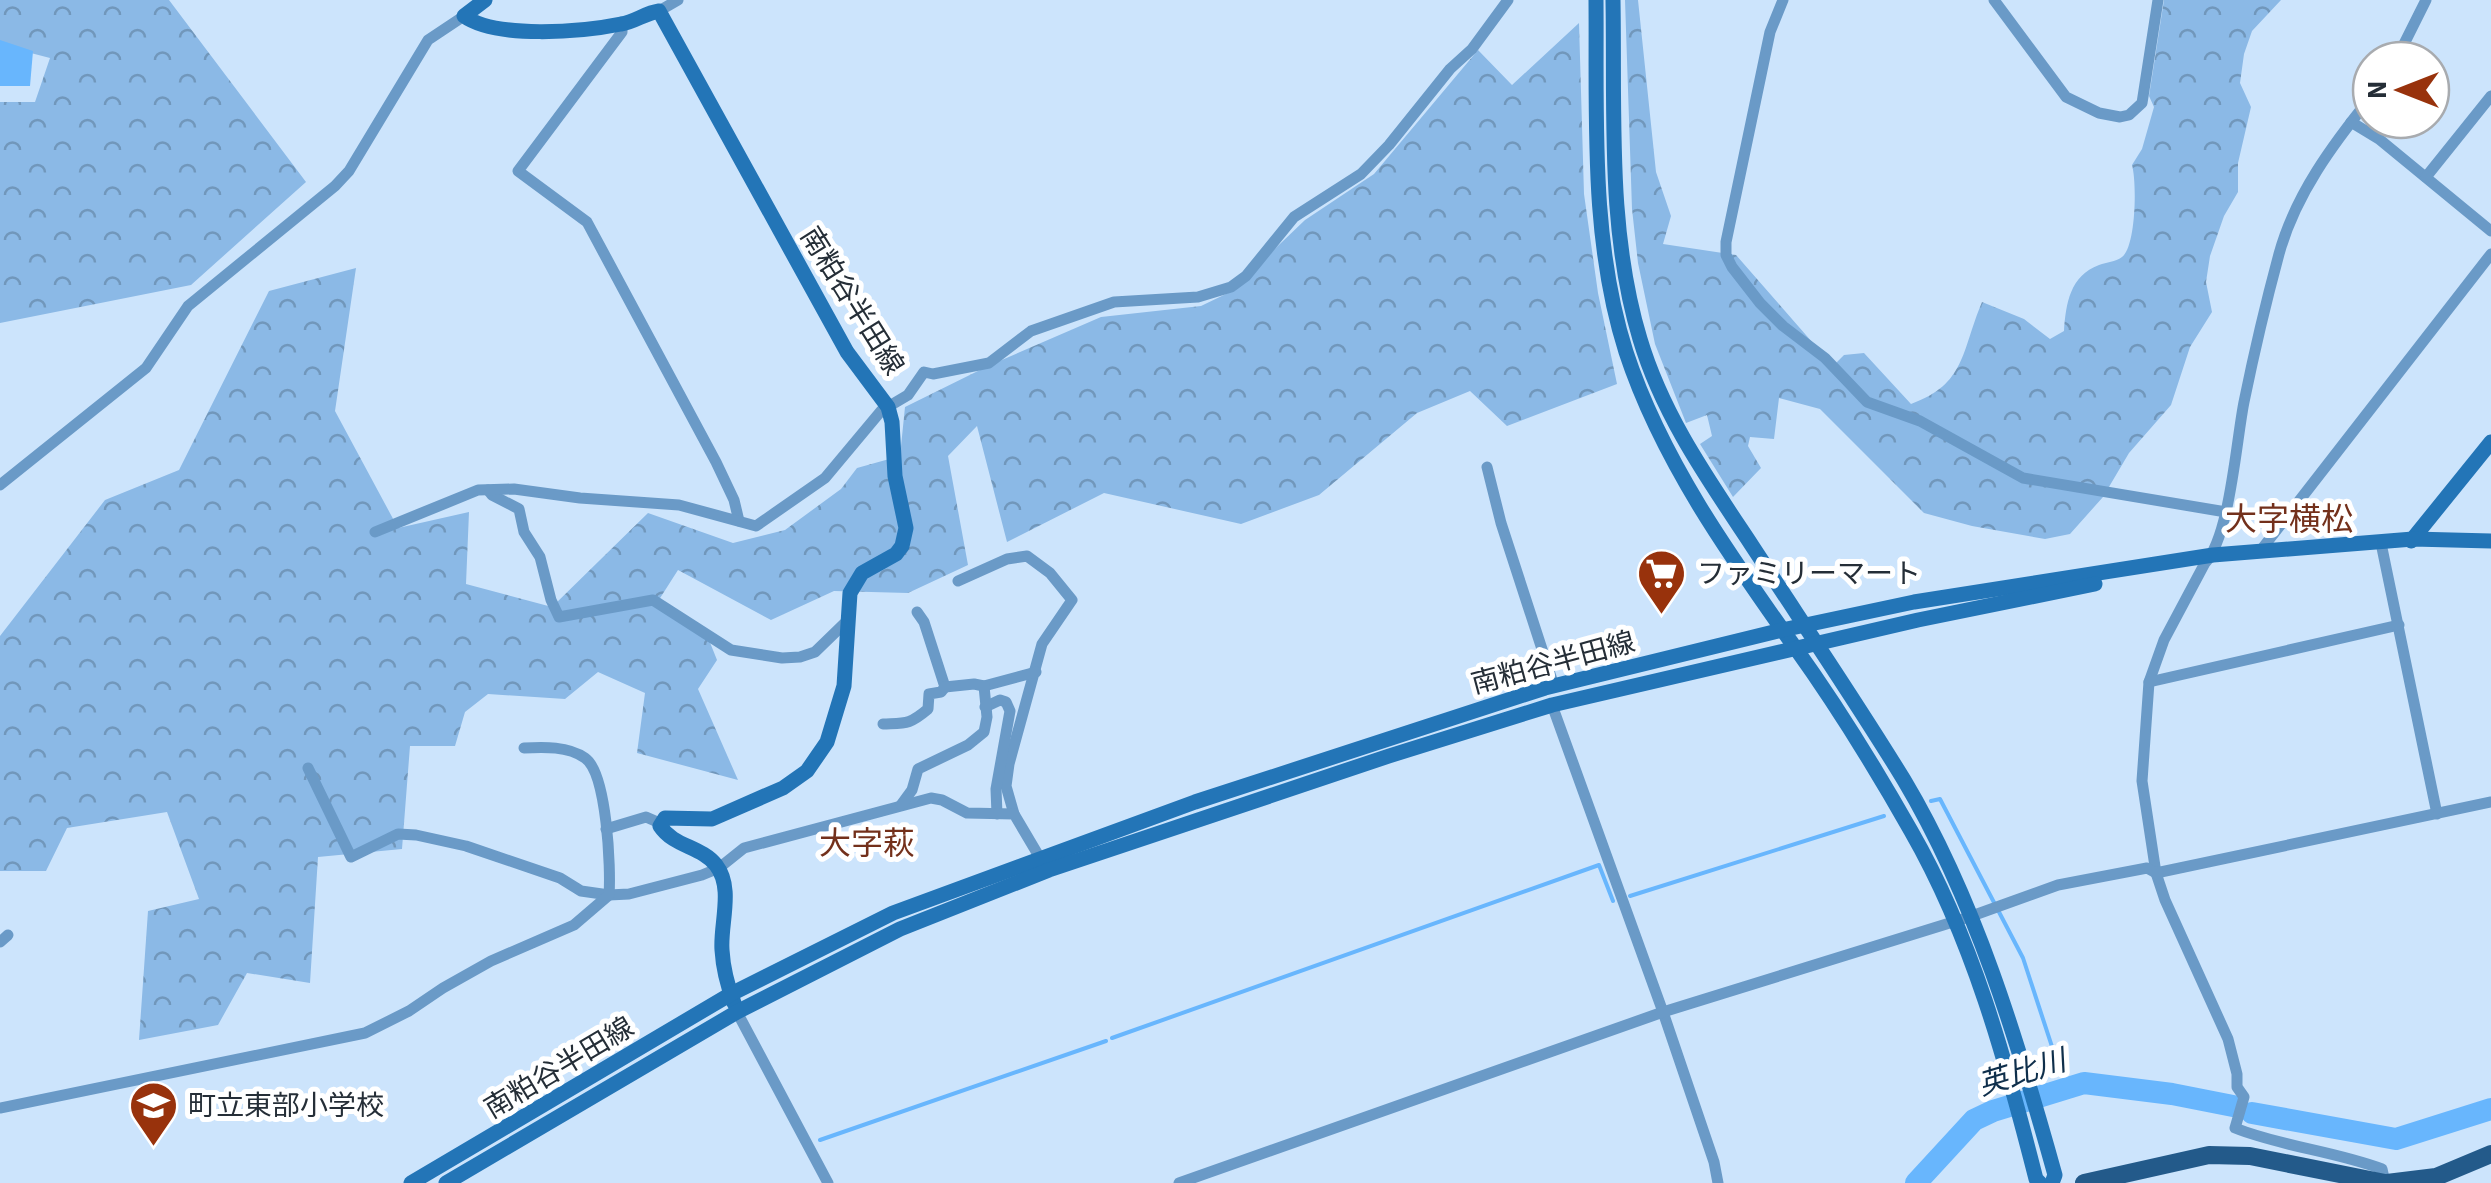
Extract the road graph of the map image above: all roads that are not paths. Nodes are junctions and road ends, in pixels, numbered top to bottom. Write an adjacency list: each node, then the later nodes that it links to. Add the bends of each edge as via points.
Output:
1 (485, 0): 11 (main road)
2 (678, 0): 10 (street)
3 (1508, 0): 20 (street, via 1370,164 1294,217 1231,287 1198,297 1114,302 1031,331 989,362 924,372 908,395)
4 (1596, 0): 39 (main road, via 1601,235 1626,352 1686,483)
5 (1613, 0): 37 (main road, via 1617,213 1639,338 1690,451)
6 (1784, 0): 25 (street, via 1770,32 1726,242 1732,268 1760,303 1867,402 1920,422 2024,478)
7 (1994, 0): 8 (street, via 2066,97 2120,117 2142,103)
8 (2158, 0)
9 (2426, 0): 13 (street)
10 (659, 12): 12 (main road); 20 (main road, 南粕谷半田線, via 848,352)
11 (464, 16): 12 (main road, via 513,31); 23 (street, via 428,40 335,186 188,306 146,368)
12 (622, 24): 26 (street, via 518,171 587,222 716,462)
13 (2406, 40)
14 (2491, 96): 17 (street)
15 (2351, 122): 25 (street, via 2307,187 2279,254)
16 (2380, 140): 17 (street)
17 (2426, 177): 18 (street)
18 (2491, 231)
19 (2491, 254): 31 (street)
20 (888, 407): 26 (street, via 801,498 756,526); 36 (main road, 南粕谷半田線, via 905,540 896,554 854,582)
21 (2491, 442): 29 (main road)
22 (1486, 467): 45 (street)
23 (0, 485)
24 (488, 490): 26 (street, via 679,505); 27 (street); 36 (street, via 519,509 559,617 654,600 731,650 782,658 815,652)
25 (2226, 512): 33 (street)
26 (739, 522)
27 (375, 532)
28 (2491, 541): 29 (main road, 南粕谷半田線)
29 (2409, 544): 30 (main road, 南粕谷半田線); 31 (main road, 南粕谷半田線); 32 (main road, 南粕谷半田線)
30 (2382, 548): 33 (main road, 南粕谷半田線); 38 (street)
31 (2261, 550): 33 (main road, 南粕谷半田線)
32 (2491, 550)
33 (2209, 559): 37 (main road, 南粕谷半田線, via 1914,602); 40 (main road, 南粕谷半田線); 43 (street)
34 (958, 581): 42 (street, via 1020,555 1050,573 1072,600 1045,636)
35 (917, 612): 46 (street)
36 (848, 620): 57 (main road, 南粕谷半田線, via 839,708 807,771 712,819 665,818)
37 (1804, 625): 39 (main road, 南粕谷半田線); 40 (main road)
38 (2399, 625): 43 (street); 56 (street)
39 (1782, 630): 41 (main road); 45 (main road, 南粕谷半田線)
40 (1816, 643): 41 (main road, 南粕谷半田線); 63 (main road, via 1930,828)
41 (1796, 648): 47 (main road, 南粕谷半田線); 63 (main road)
42 (1036, 672): 44 (street); 55 (street, via 1006,778)
43 (2148, 682): 61 (street, via 2142,781)
44 (984, 686): 46 (street); 48 (street)
45 (1554, 686): 59 (main road, 南粕谷半田線, via 1282,773)
46 (945, 687): 49 (street, via 929,694 928,709 918,718)
47 (1552, 705): 59 (main road, 南粕谷半田線); 66 (street)
48 (985, 707): 53 (street, via 984,732 918,768); 54 (street, via 1000,700 1010,711)
49 (884, 724)
50 (524, 748): 58 (street, via 561,749 590,761)
51 (308, 768): 62 (street, via 351,857 398,834 416,835)
52 (2491, 802): 56 (street)
53 (902, 805): 54 (street, via 930,798 967,813); 60 (street, via 744,848)
54 (997, 814): 55 (street)
55 (1014, 814): 59 (street)
56 (2437, 814): 61 (street)
57 (662, 824): 58 (street, via 646,817); 60 (main road, via 667,836 700,850)
58 (606, 830): 62 (street)
59 (1044, 864): 64 (main road, 南粕谷半田線, via 893,913); 65 (main road, 南粕谷半田線)
60 (720, 868): 62 (street); 64 (main road, via 726,904 722,949)
61 (2156, 873): 63 (street, via 2148,868 2058,885); 78 (street, via 2228,1039 2244,1097 2235,1128 2382,1168)
62 (609, 896): 67 (street, via 574,924 365,1033)
63 (1962, 920): 66 (street); 75 (main road); 76 (main road, via 2004,1005)
64 (731, 994): 65 (main road); 70 (main road, 南粕谷半田線)
65 (737, 1012): 71 (main road, 南粕谷半田線); 72 (street)
66 (1664, 1012): 73 (street); 74 (street)
67 (0, 1108)
68 (2491, 1154): 69 (main road)
69 (2418, 1182): 78 (main road)
70 (410, 1183)
71 (446, 1183)
72 (828, 1183)
73 (1180, 1183)
74 (1718, 1183)
75 (2040, 1183)
76 (2052, 1183)
77 (2084, 1183): 78 (main road, via 2209,1155 2250,1156)
78 (2386, 1183)

